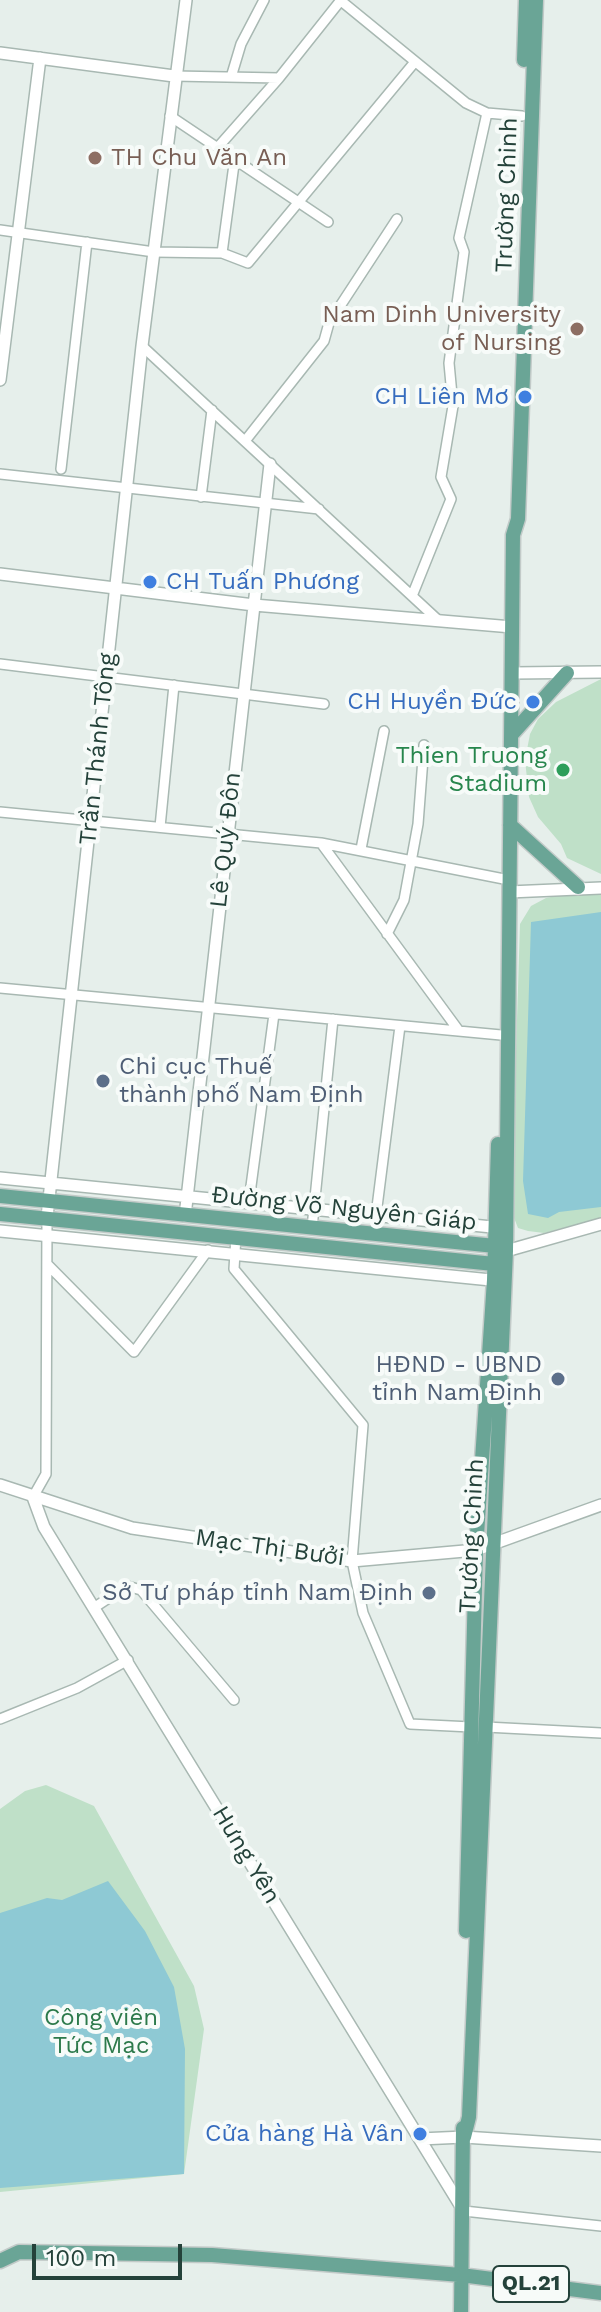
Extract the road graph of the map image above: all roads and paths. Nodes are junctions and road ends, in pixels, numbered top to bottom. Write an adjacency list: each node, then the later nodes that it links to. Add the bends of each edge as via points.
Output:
1 (186, 0): 10 (street, Trần Thánh Tông)
2 (264, 0): 9 (street)
3 (341, 0): 8 (street); 11 (street)
4 (526, 0): 14 (main road, Trường Chinh)
5 (536, 0): 36 (main road, Trường Chinh, via 518,519)
6 (0, 53): 7 (street)
7 (40, 58): 10 (street); 21 (street)
8 (414, 63): 12 (street); 17 (street)
9 (232, 74): 10 (street); 11 (street)
10 (174, 76): 13 (street, Trần Thánh Tông)
11 (279, 78): 15 (street)
12 (487, 113): 14 (street); 39 (street, via 459,238 464,252 449,363 453,406 441,477 451,499)
13 (170, 116): 15 (street); 23 (street, Trần Thánh Tông)
14 (522, 116): 36 (main road, Trường Chinh, via 509,523)
15 (219, 146): 16 (street)
16 (235, 157): 17 (street); 24 (street)
17 (299, 200): 19 (street); 24 (street, via 248,263)
18 (397, 219): 28 (street, via 329,323 324,341)
19 (328, 222)
20 (0, 230): 21 (street)
21 (19, 232): 22 (street); 26 (street)
22 (87, 242): 23 (street); 30 (street)
23 (154, 252): 24 (street); 25 (street, Trần Thánh Tông)
24 (222, 253)
25 (142, 346): 27 (street); 32 (street, Trần Thánh Tông)
26 (0, 380)
27 (212, 410): 28 (street); 33 (street)
28 (245, 441): 29 (street)
29 (270, 464): 34 (street, Lê Quý Đôn); 35 (street)
30 (61, 469)
31 (0, 474): 32 (street)
32 (128, 487): 33 (street); 38 (street, Trần Thánh Tông)
33 (201, 497): 34 (street)
34 (265, 505): 35 (street); 40 (street, Lê Quý Đôn)
35 (319, 510): 39 (street)
36 (513, 535): 42 (main road, Trường Chinh)
37 (0, 574): 38 (street)
38 (115, 587): 40 (street); 47 (street, Trần Thánh Tông)
39 (412, 596): 41 (street)
40 (254, 605): 41 (street); 49 (street, Lê Quý Đôn)
41 (442, 623): 42 (street)
42 (512, 627): 45 (main road, Trường Chinh)
43 (0, 664): 47 (street)
44 (601, 672): 46 (street)
45 (513, 673): 46 (street); 52 (main road, Trường Chinh)
46 (567, 673): 52 (main road)
47 (106, 677): 48 (street); 55 (street, Trần Thánh Tông)
48 (174, 685): 49 (street); 57 (street)
49 (243, 694): 50 (street); 58 (street, Lê Quý Đôn)
50 (324, 704)
51 (384, 731): 60 (street)
52 (512, 734): 56 (main road, Trường Chinh)
53 (424, 745): 61 (street)
54 (0, 812): 55 (street)
55 (91, 820): 57 (street); 68 (street, Trần Thánh Tông)
56 (510, 825): 62 (main road, Trường Chinh); 63 (main road)
57 (160, 827): 58 (street)
58 (227, 833): 59 (street); 69 (street, Lê Quý Đôn)
59 (321, 843): 60 (street); 65 (street)
60 (361, 849): 61 (street)
61 (411, 862): 62 (street); 65 (street, via 402,909)
62 (509, 886): 63 (street); 66 (main road, Trường Chinh)
63 (578, 887): 64 (street)
64 (601, 888)
65 (387, 934): 73 (street)
66 (507, 937): 74 (main road, Trường Chinh); 88 (main road, Trường Chinh, via 511,945)
67 (0, 988): 68 (street)
68 (71, 995): 69 (street); 76 (street, Trần Thánh Tông)
69 (208, 1008): 70 (street); 78 (street, Lê Quý Đôn)
70 (274, 1014): 71 (street); 80 (street)
71 (333, 1019): 72 (street); 81 (street)
72 (400, 1026): 73 (street); 83 (street)
73 (459, 1031): 74 (street)
74 (501, 1035): 88 (main road, Trường Chinh)
75 (0, 1178): 76 (street, Đường Võ Nguyên Giáp)
76 (50, 1183): 78 (street, Đường Võ Nguyên Giáp); 79 (street, Trần Thánh Tông)
77 (0, 1196): 79 (main road, Đường Võ Nguyên Giáp)
78 (187, 1196): 80 (street, Đường Võ Nguyên Giáp); 84 (street, Lê Quý Đôn)
79 (48, 1199): 84 (main road, Đường Võ Nguyên Giáp); 85 (street, Trần Thánh Tông)
80 (249, 1201): 81 (street, Đường Võ Nguyên Giáp)
81 (314, 1208): 83 (street, Đường Võ Nguyên Giáp); 87 (street)
82 (0, 1214): 85 (main road, Đường Võ Nguyên Giáp)
83 (376, 1215): 88 (street, Đường Võ Nguyên Giáp)
84 (185, 1216): 87 (main road, Đường Võ Nguyên Giáp)
85 (47, 1217): 90 (street, Trần Thánh Tông); 91 (main road, Đường Võ Nguyên Giáp)
86 (601, 1224): 92 (street)
87 (312, 1228): 92 (main road, Đường Võ Nguyên Giáp)
88 (501, 1228): 92 (main road, Trường Chinh)
89 (0, 1231): 90 (street)
90 (47, 1236): 93 (street); 95 (street, Trần Thánh Tông)
91 (236, 1236): 94 (street); 96 (main road, Đường Võ Nguyên Giáp)
92 (500, 1249): 96 (main road, Trường Chinh); 97 (main road, Trường Chinh)
93 (208, 1250): 94 (street); 95 (street, via 134,1352)
94 (235, 1252): 97 (street); 103 (street, via 234,1269 363,1425)
95 (47, 1264): 99 (street, Trần Thánh Tông, via 46,1474)
96 (494, 1264): 97 (main road, Trường Chinh)
97 (499, 1280): 101 (main road, Trường Chinh); 102 (main road, Trường Chinh)
98 (0, 1485): 99 (street, Mạc Thị Bưởi)
99 (33, 1497): 103 (street, Mạc Thị Bưởi, via 132,1528); 104 (street, Hưng Yên, via 44,1527)
100 (601, 1505): 101 (street, Mạc Thị Bưởi)
101 (494, 1542): 102 (street, Mạc Thị Bưởi); 108 (main road, Trường Chinh)
102 (476, 1550): 103 (street, Mạc Thị Bưởi); 108 (main road, Trường Chinh)
103 (352, 1561): 108 (street, via 363,1613 410,1724)
104 (95, 1607): 105 (street, Hưng Yên); 106 (street, via 127,1586 141,1590)
105 (128, 1660): 107 (street, via 77,1688); 111 (street, Hưng Yên)
106 (234, 1700)
107 (0, 1719)
108 (479, 1727): 109 (street); 110 (main road, Trường Chinh)
109 (601, 1733)
110 (464, 2137): 111 (street); 112 (street); 113 (main road, Trường Chinh)
111 (420, 2139): 113 (street, Hưng Yên)
112 (601, 2146)
113 (464, 2211): 114 (street); 116 (main road, Trường Chinh)
114 (601, 2226)
115 (0, 2261): 116 (main road, via 19,2252 212,2255)
116 (461, 2275): 117 (main road, QL.21); 118 (main road, Trường Chinh / QL.21); 119 (main road, Trường Chinh / QL.21)
117 (601, 2293)
118 (452, 2312)
119 (461, 2312)

